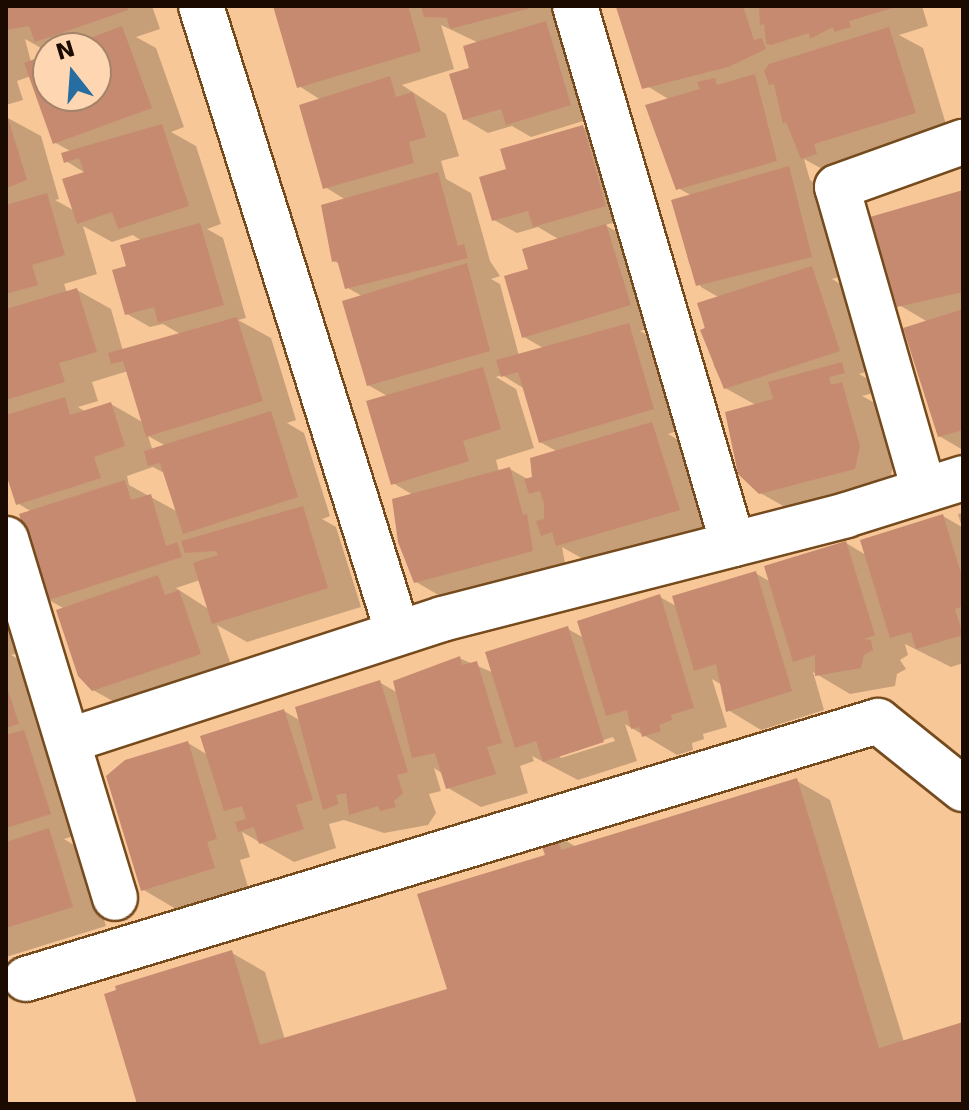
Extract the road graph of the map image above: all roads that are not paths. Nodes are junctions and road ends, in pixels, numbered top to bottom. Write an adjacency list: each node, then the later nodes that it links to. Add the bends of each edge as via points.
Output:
1 (201, 6): 7 (lane)
2 (575, 6): 6 (lane)
3 (963, 142): 4 (lane, via 837,187)
4 (944, 484): 6 (lane)
5 (6, 539): 8 (lane)
6 (733, 544): 7 (lane)
7 (398, 633): 8 (lane)
8 (70, 740): 10 (lane)
9 (963, 789): 11 (lane, via 878,721)
10 (115, 898)
11 (26, 979)

